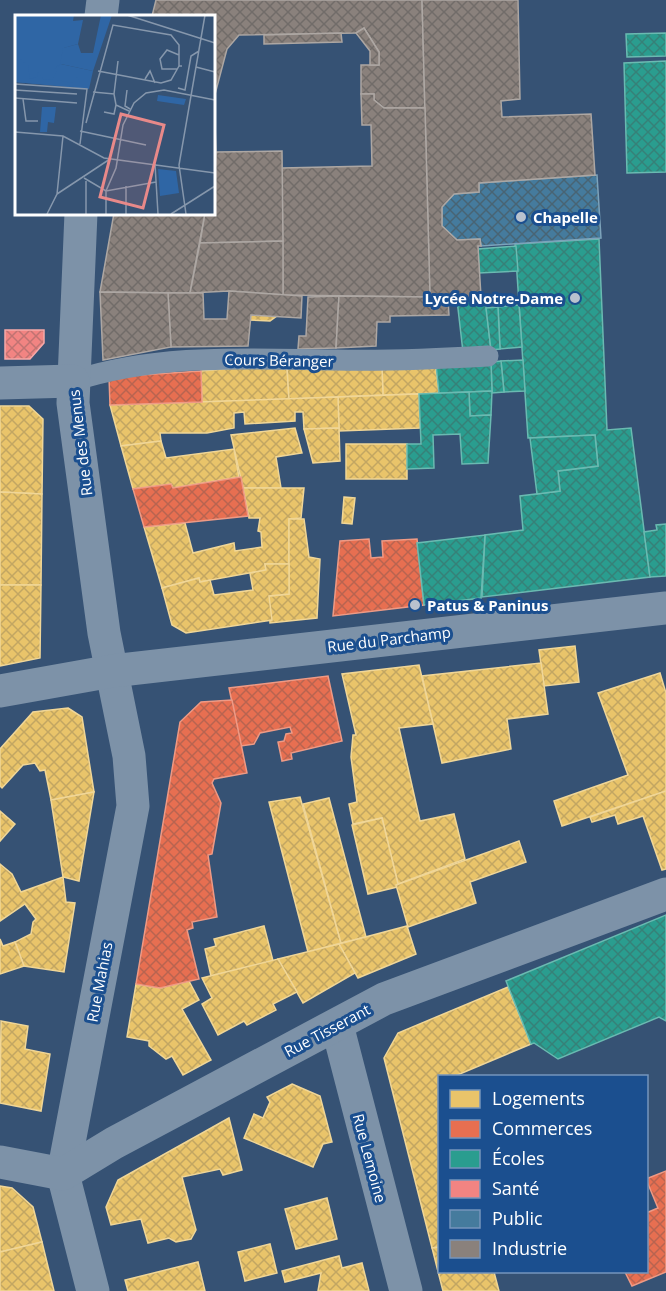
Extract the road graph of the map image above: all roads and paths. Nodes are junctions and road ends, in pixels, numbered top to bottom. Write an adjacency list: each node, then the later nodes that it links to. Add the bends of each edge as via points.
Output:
1 (103, 0): 2 (street)
2 (101, 15)
3 (81, 214): 5 (street, Rue des Menus)
4 (488, 356): 5 (lane, Cours Béranger, via 383,361 188,358 107,370)
5 (73, 381): 6 (street); 8 (street, Rue des Menus)
6 (0, 383)
7 (666, 608): 8 (street, Rue du Parchamp)
8 (112, 671): 9 (street, Rue du Parchamp); 13 (street, Rue Mahias, via 129,756 133,806)
9 (2, 693)
10 (666, 894): 11 (street, Rue Tisserant, via 384,999)
11 (337, 1025): 13 (street, Rue Tisserant); 15 (street, Rue Lemoine)
12 (0, 1162): 13 (street)
13 (63, 1174): 14 (street, Rue Mahias)
14 (93, 1291)
15 (406, 1291)

